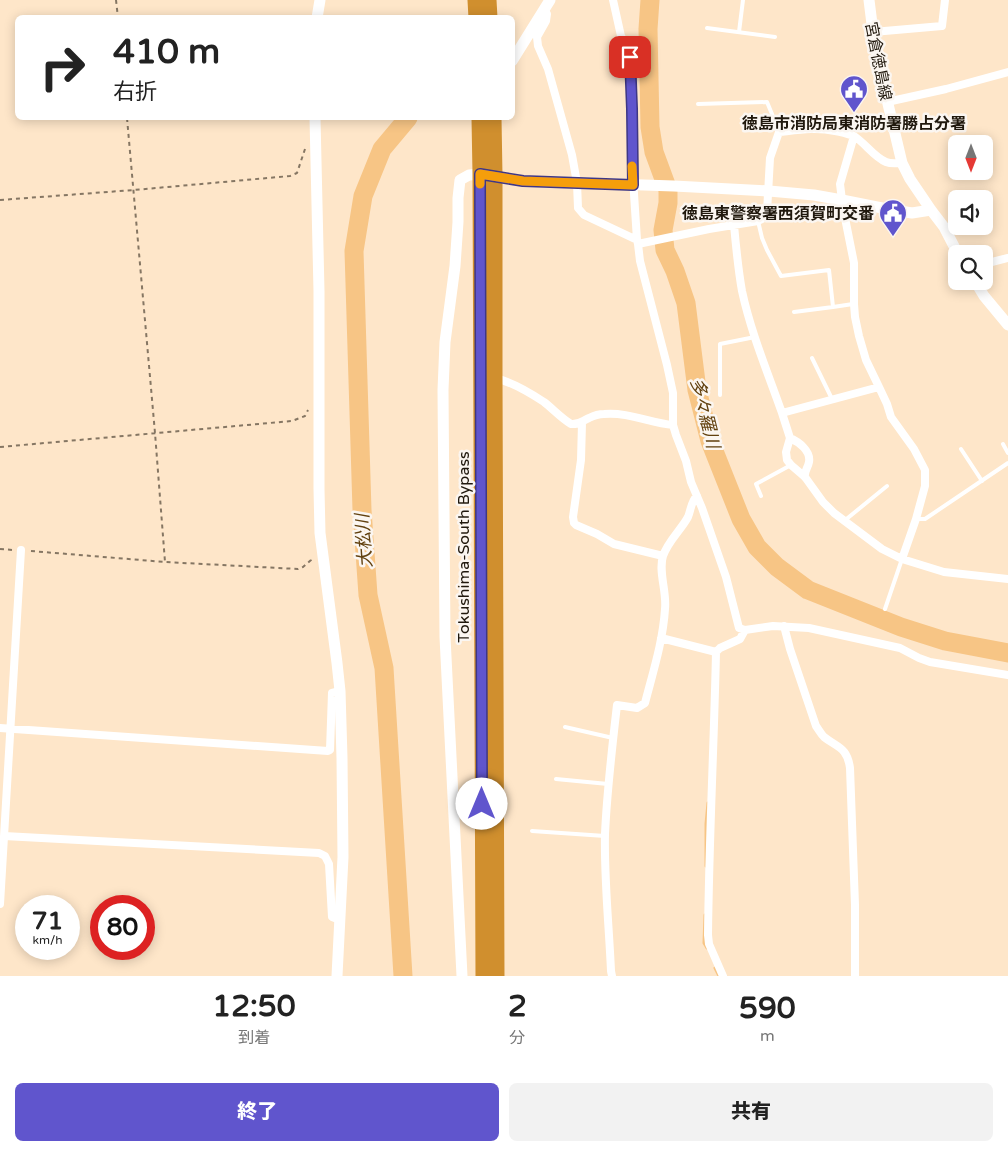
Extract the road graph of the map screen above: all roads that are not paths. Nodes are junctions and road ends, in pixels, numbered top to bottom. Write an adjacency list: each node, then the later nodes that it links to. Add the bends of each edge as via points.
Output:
1 (320, 0): 10 (street)
2 (475, 0): 11 (highway)
3 (489, 0): 12 (highway)
4 (550, 0): 9 (street)
5 (613, 0): 30 (street, via 621,36 630,57)
6 (743, 0): 14 (lane)
7 (869, 0): 15 (street, 宮倉徳島線)
8 (945, 0): 15 (street, via 942,26)
9 (544, 10): 17 (street); 29 (street, via 546,21 537,37 538,46 548,69)
10 (318, 15)
11 (476, 15)
12 (490, 15)
13 (707, 28): 14 (lane)
14 (739, 32): 16 (lane)
15 (872, 32): 19 (street, 宮倉徳島線)
16 (775, 37)
17 (515, 56)
18 (1008, 72): 19 (street)
19 (887, 102): 26 (street, 宮倉徳島線)
20 (698, 104): 24 (lane, via 767,102)
21 (315, 120): 77 (street, via 320,533)
22 (478, 120): 27 (highway, Tokushima-South Bypass)
23 (494, 120): 28 (highway, Tokushima-South Bypass)
24 (779, 132): 25 (street, via 822,129); 31 (street, via 770,158)
25 (854, 136): 26 (street, via 884,161); 32 (street, via 840,184)
26 (902, 163): 33 (street, 宮倉徳島線)
27 (480, 174): 28 (street); 90 (street, via 460,180 443,390 445,638); 91 (highway, Tokushima-South Bypass)
28 (495, 176): 29 (street, via 523,181); 47 (highway, Tokushima-South Bypass)
29 (577, 183): 30 (street); 36 (street, via 579,211)
30 (633, 185): 31 (street); 36 (street)
31 (769, 191): 32 (street); 34 (street, via 767,212)
32 (842, 200): 33 (street, via 912,213); 41 (street, via 854,263)
33 (931, 210): 37 (street, 宮倉徳島線)
34 (758, 221): 35 (street); 42 (lane, via 766,250 781,276 829,270)
35 (734, 225): 36 (street); 45 (street, via 738,269)
36 (638, 242): 53 (street, via 673,393)
37 (953, 245)
38 (1008, 258): 39 (street)
39 (993, 262)
40 (980, 290): 44 (street)
41 (854, 304): 42 (lane); 48 (street, via 866,360)
42 (833, 307): 43 (lane)
43 (794, 312)
44 (1008, 325)
45 (755, 337): 49 (lane, via 720,344); 51 (street)
46 (812, 358): 50 (lane)
47 (495, 378): 52 (street, via 543,402 571,424); 92 (highway, Tokushima-South Bypass)
48 (879, 387): 50 (street); 65 (street, via 892,417 925,470 925,486)
49 (720, 395)
50 (832, 400): 51 (street)
51 (782, 413): 54 (street)
52 (582, 423): 53 (street, via 590,417 617,414); 68 (street, via 574,523 614,544)
53 (674, 425): 63 (street)
54 (790, 438): 59 (street, via 786,452); 60 (street, via 805,449 809,458)
55 (1003, 444): 57 (lane)
56 (962, 449): 61 (lane)
57 (1008, 453)
58 (1008, 463): 61 (lane)
59 (791, 465): 60 (street); 64 (lane, via 756,484)
60 (805, 477): 66 (street, via 823,502)
61 (982, 481): 65 (lane, via 925,519)
62 (887, 486): 66 (lane)
63 (697, 496): 68 (street, via 688,517); 73 (street, via 726,577 739,628)
64 (761, 496)
65 (916, 519): 69 (street)
66 (844, 521): 69 (street, via 882,549)
67 (21, 550): 80 (street)
68 (663, 556): 74 (street, via 666,597)
69 (902, 559): 70 (street, via 944,572); 71 (lane)
70 (1008, 579)
71 (885, 609)
72 (784, 626): 73 (street); 76 (street, via 809,628 900,648 930,662); 95 (street, via 816,726 848,757)
73 (745, 630): 75 (street, via 740,639)
74 (661, 638): 75 (street); 81 (street, via 645,703 637,708 617,705)
75 (716, 652): 94 (street, via 708,935)
76 (1008, 675)
77 (340, 691): 80 (street, via 332,693 328,751); 88 (street, via 343,858)
78 (565, 727): 81 (lane)
79 (0, 728): 80 (street)
80 (10, 729): 85 (street)
81 (613, 738): 83 (street)
82 (556, 779): 83 (lane)
83 (608, 784): 86 (street)
84 (532, 832): 86 (lane)
85 (4, 836): 87 (street); 88 (street, via 319,853 329,864 332,917)
86 (605, 836): 93 (street)
87 (0, 904)
88 (340, 920): 89 (street)
89 (337, 976)
90 (462, 976)
91 (483, 976)
92 (497, 976)
93 (612, 976)
94 (723, 976)
95 (855, 976)

